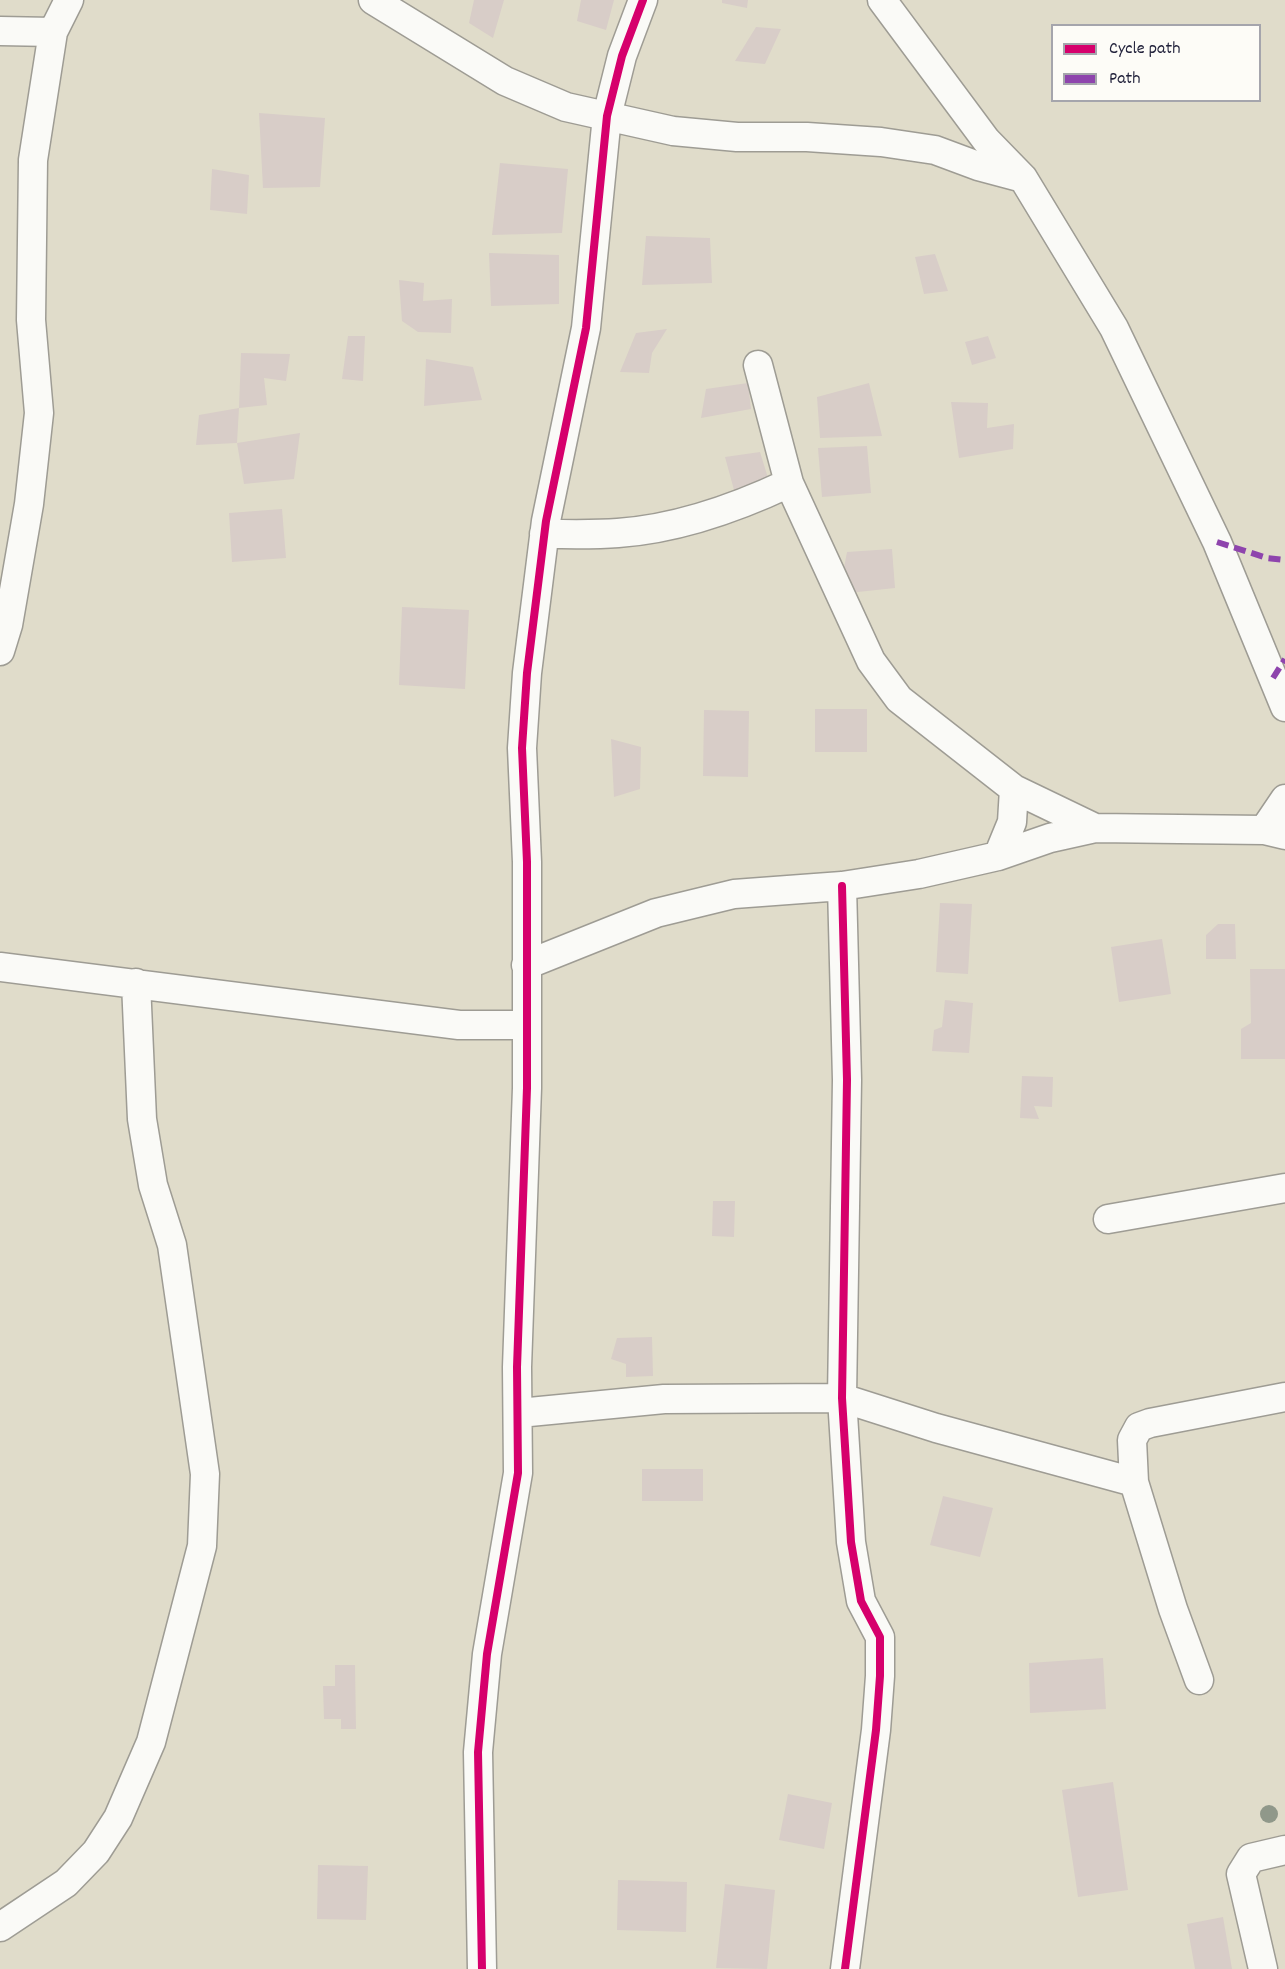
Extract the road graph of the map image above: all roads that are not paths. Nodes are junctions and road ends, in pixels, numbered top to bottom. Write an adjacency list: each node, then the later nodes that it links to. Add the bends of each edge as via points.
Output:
1 (69, 0): 6 (street)
2 (373, 0): 7 (street, via 505,81 566,106)
3 (643, 0): 7 (street, via 622,56)
4 (882, 0): 8 (street, via 987,140)
5 (0, 31): 6 (street)
6 (53, 32): 12 (street, via 33,160 31,320 39,413 29,504 8,626)
7 (607, 116): 8 (street, via 673,131 871,141 924,148); 11 (street, via 586,328)
8 (1023, 178): 13 (street, via 1114,328 1208,522)
9 (758, 365): 10 (street)
10 (789, 483): 11 (street, via 736,505 666,526 618,533); 14 (street, via 878,671 899,699)
11 (544, 534): 20 (street, via 522,748)
12 (0, 651)
13 (1285, 707)
14 (1014, 789): 16 (street); 18 (street, via 1012,822)
15 (1285, 799): 17 (street)
16 (1095, 828): 17 (street); 18 (street)
17 (1275, 832)
18 (998, 856): 19 (street)
19 (842, 886): 20 (street, via 734,894 656,913); 26 (street, via 847,1080)
20 (526, 965): 23 (street)
21 (0, 967): 22 (street)
22 (136, 983): 23 (street, via 459,1024); 32 (street, via 142,1119 153,1185 172,1245 205,1474 202,1546 151,1742 118,1818 96,1852 66,1883)
23 (525, 1025): 28 (street)
24 (1285, 1188): 25 (street)
25 (1108, 1219)
26 (842, 1398): 28 (street, via 664,1400); 29 (street); 34 (street, via 851,1542 861,1602 880,1637 876,1730)
27 (1285, 1398): 29 (street, via 1139,1427 1132,1440)
28 (519, 1413): 33 (street, via 518,1473 487,1654 478,1752)
29 (1134, 1482): 30 (street)
30 (1199, 1680)
31 (1285, 1850): 35 (street, via 1251,1858 1241,1874)
32 (0, 1927)
33 (482, 1969)
34 (845, 1969)
35 (1263, 1969)

